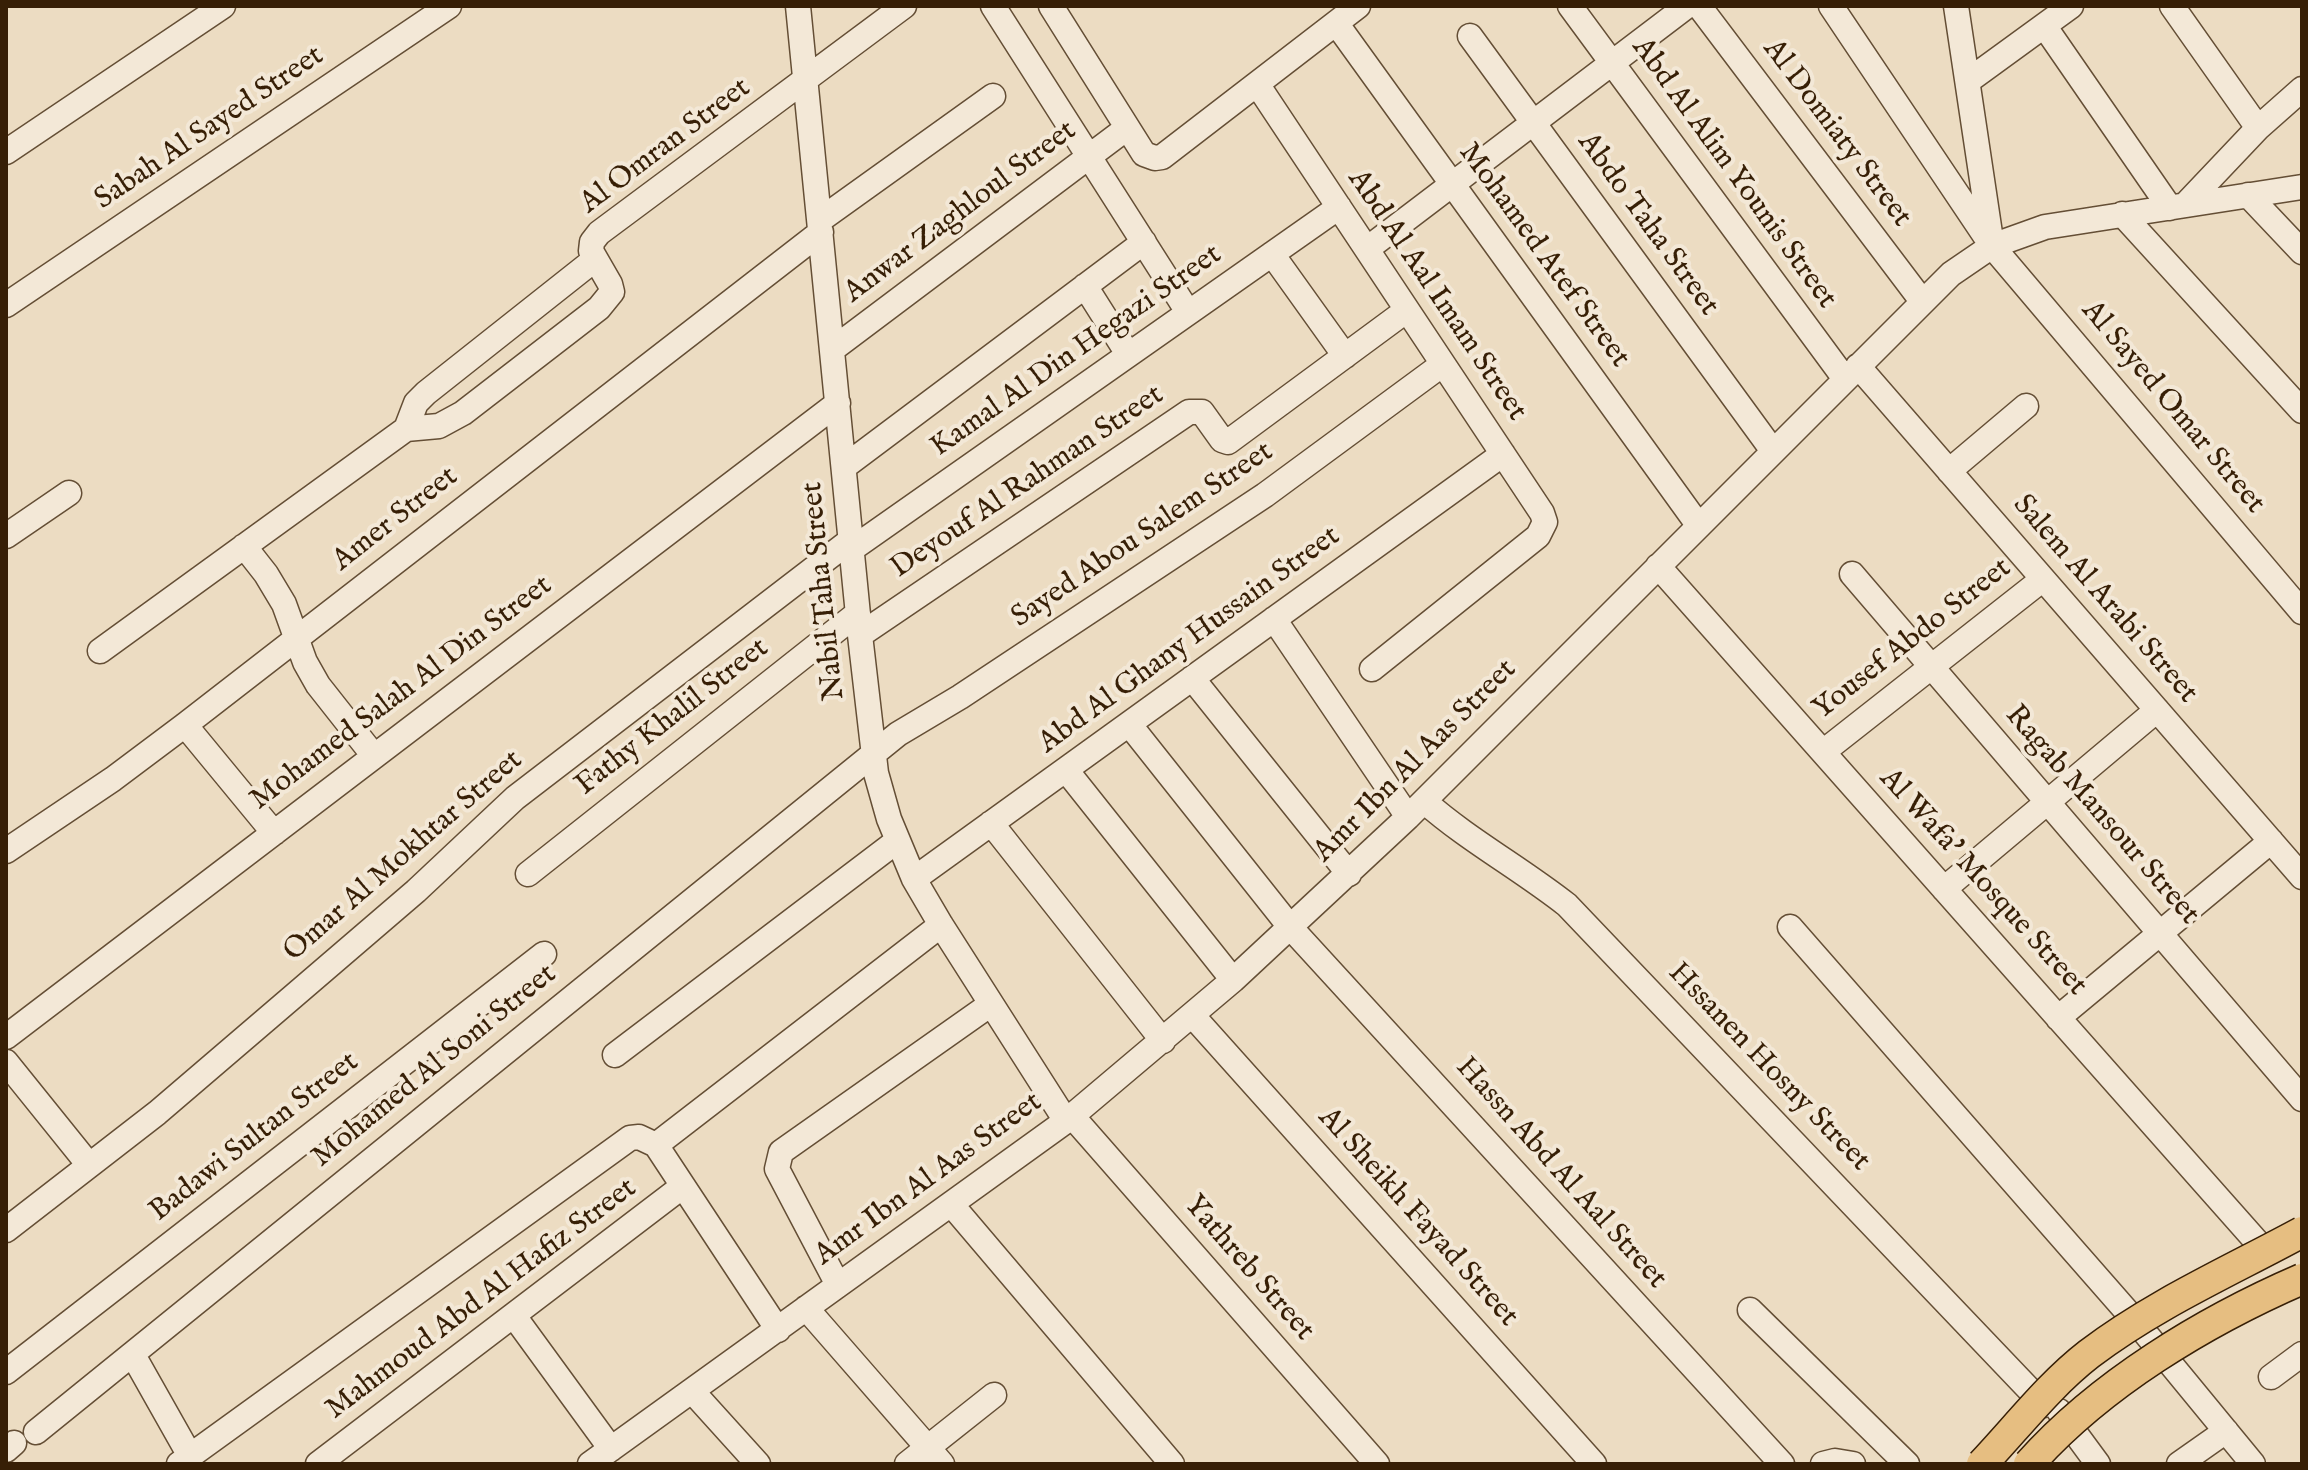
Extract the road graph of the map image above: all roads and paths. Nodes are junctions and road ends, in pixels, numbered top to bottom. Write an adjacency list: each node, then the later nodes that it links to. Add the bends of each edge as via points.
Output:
1 (223, 6): 27 (street)
2 (449, 6): 44 (street, Sabah Al Sayed Street)
3 (798, 6): 20 (street, Nabil Taha Street)
4 (904, 6): 20 (street, Al Omran Street)
5 (993, 6): 28 (street)
6 (1051, 6): 25 (street)
7 (1358, 6): 15 (street)
8 (1570, 6): 18 (street, Abd Al Alim Younis Street)
9 (1687, 6): 18 (street)
10 (1699, 6): 43 (street, Al Domiaty Street)
11 (1831, 6): 37 (street, Al Sayed Omar Street)
12 (1956, 6): 19 (street)
13 (2071, 6): 16 (street)
14 (2172, 6): 26 (street)
15 (1336, 23): 21 (street); 29 (street, Mohamed Atef Street)
16 (2045, 27): 19 (street); 32 (street)
17 (1470, 36): 24 (street, Abdo Taha Street)
18 (1612, 63): 24 (street); 51 (street, Abd Al Alim Younis Street)
19 (1968, 81): 37 (street)
20 (805, 82): 35 (street, Nabil Taha Street); 41 (street, Al Omran Street, via 599,233 592,242)
21 (1257, 84): 25 (street, via 1162,157 1144,154); 33 (street, Abd Al Aal Imam Street)
22 (2302, 89): 26 (street)
23 (993, 96): 35 (street, Amer Street)
24 (1533, 123): 29 (street); 56 (street, Abdo Taha Street)
25 (1127, 128): 28 (street, Anwar Zaghloul Street)
26 (2258, 128): 32 (street)
27 (6, 152)
28 (1089, 157): 36 (street); 47 (street, Anwar Zaghloul Street)
29 (1452, 185): 38 (street); 61 (street, Mohamed Atef Street)
30 (2302, 187): 31 (street, Amr Ibn Al Aas Street)
31 (2248, 195): 32 (street, Amr Ibn Al Aas Street); 39 (street)
32 (2178, 206): 34 (street, Amr Ibn Al Aas Street)
33 (1339, 207): 38 (street, Abd Al Aal Imam Street); 40 (street, Kamal Al Din Hegazi Street)
34 (2122, 214): 37 (street, Amr Ibn Al Aas Street, via 2045,227); 54 (street)
35 (821, 226): 47 (street, Nabil Taha Street); 71 (street, Amer Street)
36 (1144, 242): 42 (street); 46 (street)
37 (1992, 246): 43 (street, Amr Ibn Al Aas Street); 68 (street, Al Sayed Omar Street)
38 (1367, 249): 45 (street, Abd Al Aal Imam Street)
39 (2302, 252)
40 (1272, 254): 46 (street, Kamal Al Din Hegazi Street); 49 (street)
41 (594, 260): 55 (street, via 426,393); 55 (street, Al Omran Street, via 610,284 608,300 450,421)
42 (1085, 286): 48 (street); 58 (street)
43 (1922, 301): 51 (street, Amr Ibn Al Aas Street)
44 (6, 305)
45 (1407, 310): 49 (street); 50 (street, Abd Al Aal Imam Street)
46 (1188, 312): 48 (street, Kamal Al Din Hegazi Street)
47 (833, 349): 52 (street, Nabil Taha Street)
48 (1128, 354): 63 (street, Kamal Al Din Hegazi Street)
49 (1345, 356): 70 (street, Deyouf Al Rahman Street, via 1232,440 1225,442 1202,412 1189,412)
50 (1443, 364): 57 (street, Abd Al Aal Imam Street); 80 (street, Sayed Abou Salem Street, via 1265,495)
51 (1851, 372): 56 (street, Amr Ibn Al Aas Street); 59 (street, Salem Al Arabi Street)
52 (838, 403): 58 (street, Nabil Taha Street); 81 (street, Mohamed Salah Al Din Street)
53 (2026, 406): 59 (street)
54 (2302, 411)
55 (406, 429): 64 (street, Al Omran Street)
56 (1773, 451): 61 (street, Amr Ibn Al Aas Street)
57 (1503, 454): 69 (street, Abd Al Ghany Hussain Street); 74 (street, Abd Al Aal Imam Street, via 1542,513 1544,529)
58 (844, 467): 63 (street, Nabil Taha Street)
59 (1949, 471): 67 (street, Salem Al Arabi Street)
60 (69, 493): 62 (street)
61 (1699, 526): 65 (street, Amr Ibn Al Aas Street)
62 (6, 536)
63 (852, 544): 70 (street, Nabil Taha Street); 111 (street, Omar Al Mokhtar Street, via 515,798 377,926)
64 (244, 546): 71 (street, via 284,604); 72 (street, Al Omran Street)
65 (1658, 566): 79 (street, Al Wafa' Mosque Street); 84 (street, Amr Ibn Al Aas Street)
66 (1852, 574): 73 (street, Ragab Mansour Street)
67 (2043, 579): 73 (street, Yousef Abdo Street); 76 (street, Salem Al Arabi Street)
68 (2302, 612)
69 (1274, 619): 75 (street, Abd Al Ghany Hussain Street); 84 (street, Hssanen Hosny Street)
70 (859, 624): 80 (street, Nabil Taha Street); 90 (street, Fathy Khalil Street)
71 (296, 637): 78 (street, Amer Street); 81 (street, via 318,685)
72 (100, 651)
73 (1931, 667): 79 (street, Yousef Abdo Street); 83 (street, Ragab Mansour Street)
74 (1372, 669)
75 (1192, 678): 77 (street, Abd Al Ghany Hussain Street); 91 (street)
76 (2157, 710): 83 (street); 88 (street, Salem Al Arabi Street)
77 (1129, 724): 82 (street, Abd Al Ghany Hussain Street); 97 (street, Hassn Abd Al Aal Street)
78 (185, 725): 86 (street); 89 (street, Amer Street)
79 (1823, 752): 94 (street, Al Wafa' Mosque Street)
80 (875, 753): 87 (street, Nabil Taha Street); 126 (street, Mohamed Al Soni Street)
81 (374, 756): 86 (street, Mohamed Salah Al Din Street)
82 (1066, 770): 85 (street, Abd Al Ghany Hussain Street); 100 (street)
83 (2048, 802): 94 (street); 98 (street, Ragab Mansour Street)
84 (1416, 809): 91 (street, Amr Ibn Al Aas Street); 131 (street, Hssanen Hosny Street, via 1536,880 1576,914)
85 (991, 823): 93 (street, Abd Al Ghany Hussain Street); 105 (street)
86 (274, 833): 104 (street, Mohamed Salah Al Din Street)
87 (897, 841): 93 (street, Nabil Taha Street); 106 (street)
88 (2271, 841): 92 (street, Salem Al Arabi Street); 98 (street)
89 (6, 851)
90 (528, 874)
91 (1349, 874): 97 (street, Amr Ibn Al Aas Street)
92 (2302, 877)
93 (914, 879): 95 (street, Nabil Taha Street)
94 (1944, 889): 103 (street, Al Wafa' Mosque Street)
95 (941, 925): 101 (street, Nabil Taha Street); 110 (street)
96 (1790, 927): 123 (street)
97 (1291, 928): 100 (street, Amr Ibn Al Aas Street); 144 (street, Hassn Abd Al Aal Street)
98 (2160, 933): 103 (street); 108 (street, Ragab Mansour Street)
99 (544, 954): 127 (street, Badawi Sultan Street)
100 (1233, 980): 102 (street, Amr Ibn Al Aas Street)
101 (991, 1004): 109 (street, Nabil Taha Street); 119 (street, via 781,1152 777,1169)
102 (1192, 1015): 105 (street, Amr Ibn Al Aas Street); 143 (street, Al Sheikh Fayad Street)
103 (2058, 1018): 117 (street, Al Wafa' Mosque Street)
104 (6, 1037)
105 (1163, 1041): 109 (street, Amr Ibn Al Aas Street)
106 (615, 1055)
107 (6, 1062): 111 (street)
108 (2302, 1099)
109 (1069, 1119): 113 (street, Amr Ibn Al Aas Street); 142 (street, Yathreb Street)
110 (656, 1145): 112 (street); 136 (street, via 639,1137 621,1143)
111 (89, 1165): 115 (street, Omar Al Mokhtar Street)
112 (683, 1186): 122 (street, Mahmoud Abd Al Hafiz Street); 124 (street)
113 (951, 1204): 119 (street, Amr Ibn Al Aas Street); 141 (street)
114 (2302, 1218): 117 (street)
115 (6, 1230)
116 (2302, 1232): 148 (main road, bridge, via 2202,1282 2087,1356)
117 (2257, 1242): 123 (street)
118 (2302, 1279): 150 (main road, bridge, via 2147,1364 2087,1409)
119 (838, 1285): 120 (street, Amr Ibn Al Aas Street)
120 (806, 1308): 124 (street, Amr Ibn Al Aas Street); 135 (street)
121 (1750, 1310): 147 (street)
122 (514, 1316): 134 (street); 137 (street, Mahmoud Abd Al Hafiz Street)
123 (2137, 1323): 131 (street); 132 (street)
124 (778, 1330): 129 (street, Amr Ibn Al Aas Street)
125 (2302, 1354): 128 (street)
126 (133, 1355): 133 (street, Mohamed Al Soni Street); 136 (street)
127 (6, 1372)
128 (2271, 1377)
129 (692, 1391): 134 (street, Amr Ibn Al Aas Street); 139 (street)
130 (994, 1395): 135 (street)
131 (2047, 1402): 149 (street); 151 (street, Hssanen Hosny Street)
132 (2226, 1431): 152 (street); 153 (street)
133 (19, 1442)
134 (611, 1449): 138 (street, Amr Ibn Al Aas Street)
135 (935, 1456): 140 (street)
136 (185, 1460)
137 (318, 1464)
138 (590, 1464)
139 (758, 1464)
140 (907, 1464)
141 (1172, 1464)
142 (1377, 1464)
143 (1594, 1464)
144 (1782, 1464)
145 (1823, 1464): 146 (street)
146 (1853, 1464)
147 (1907, 1464)
148 (1982, 1464)
149 (1993, 1464)
150 (2029, 1464)
151 (2098, 1464)
152 (2179, 1464)
153 (2253, 1464)

